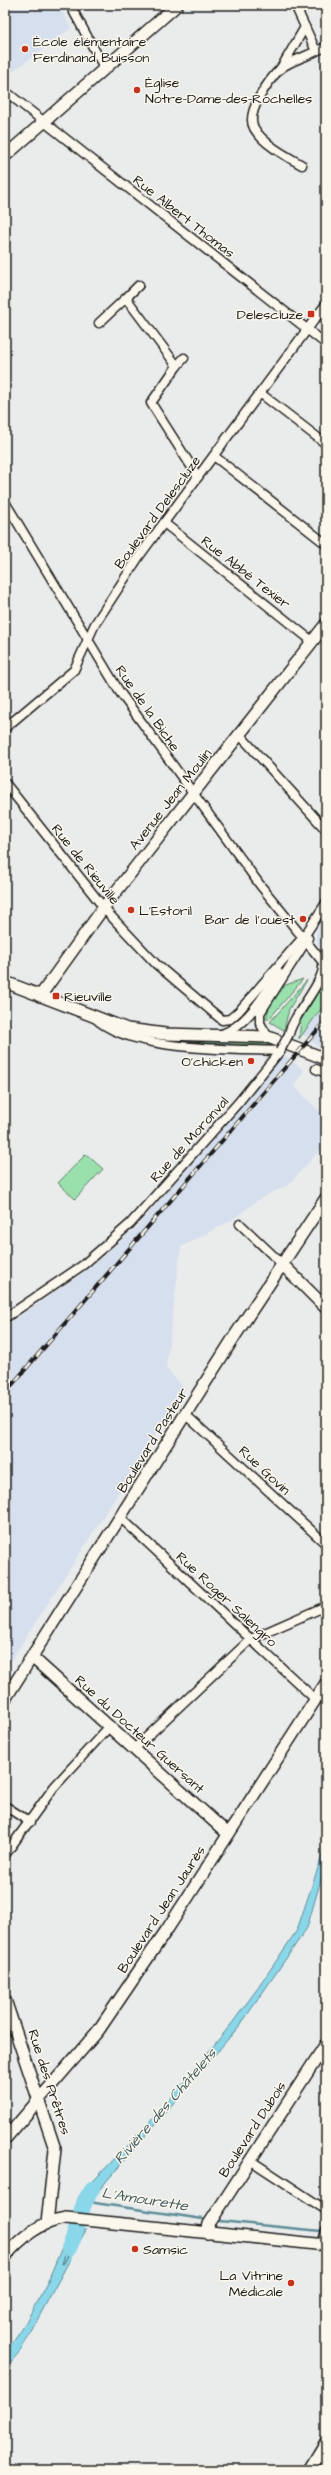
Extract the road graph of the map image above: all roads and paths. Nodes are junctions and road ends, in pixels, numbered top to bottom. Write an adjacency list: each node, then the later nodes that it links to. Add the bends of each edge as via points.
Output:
1 (70, 5): 7 (street)
2 (295, 5): 4 (street)
3 (175, 6): 7 (street)
4 (305, 27): 6 (street); 8 (street)
5 (326, 47): 6 (street)
6 (316, 51): 8 (street)
7 (105, 69): 10 (street)
8 (281, 69): 12 (street, via 253,108 251,118 260,135 283,154)
9 (5, 91): 10 (street, Rue Albert Thomas)
10 (44, 122): 11 (street); 17 (street, Rue Albert Thomas)
11 (5, 156)
12 (302, 165)
13 (139, 285): 14 (street)
14 (126, 298): 16 (street); 20 (street)
15 (326, 304): 17 (street, Boulevard Delescluze)
16 (99, 323)
17 (308, 330): 18 (street, Rue Albert Thomas); 21 (street, Boulevard Delescluze)
18 (326, 344)
19 (184, 358): 20 (street)
20 (176, 366): 24 (street, via 151,403)
21 (260, 393): 22 (street); 23 (street, Boulevard Delescluze)
22 (326, 444)
23 (214, 456): 24 (street, Boulevard Delescluze); 27 (street)
24 (198, 477): 26 (street, Boulevard Delescluze)
25 (5, 502): 29 (street, Rue de la Biche)
26 (164, 523): 29 (street, Boulevard Delescluze); 30 (street, Rue Abbé Texier)
27 (326, 544)
28 (326, 624): 30 (street, Avenue Jean Moulin)
29 (88, 639): 31 (street, Boulevard Delescluze, via 74,670); 34 (street, Rue de la Biche, via 119,691)
30 (312, 641): 32 (street, Avenue Jean Moulin)
31 (5, 728)
32 (240, 735): 34 (street, Avenue Jean Moulin); 35 (street)
33 (5, 783): 37 (street, Rue de Rieuville)
34 (195, 797): 37 (street, Avenue Jean Moulin); 39 (street, Rue de la Biche, via 282,914)
35 (326, 830)
36 (326, 903): 39 (street)
37 (104, 907): 39 (street, Rue de Rieuville, via 156,964 222,1020 230,1019 239,1011); 41 (street, Avenue Jean Moulin)
38 (326, 913): 39 (street)
39 (305, 938): 43 (street, via 248,1017 237,1027); 44 (street, via 260,1013 260,1023); 45 (street, Rue de Moronval, bridge, via 320,956 324,970 294,1019)
40 (5, 982): 41 (street)
41 (40, 996): 42 (street)
42 (93, 1017): 43 (street, via 127,1029 152,1033); 45 (street, via 107,1029 163,1044)
43 (220, 1035): 44 (street)
44 (268, 1037): 46 (street)
45 (280, 1051): 53 (street, Rue de Moronval, via 238,1104 130,1224 83,1265)
46 (326, 1059)
47 (316, 1069): 48 (street)
48 (326, 1073)
49 (326, 1198): 51 (street, Boulevard Pasteur)
50 (240, 1224): 51 (street)
51 (282, 1264): 52 (street); 54 (street, Boulevard Pasteur)
52 (326, 1308)
53 (5, 1318)
54 (186, 1415): 55 (street, Boulevard Pasteur); 56 (street, Rue Govin)
55 (121, 1518): 58 (street, Rue Roger Salengro); 59 (street, Boulevard Pasteur)
56 (326, 1544)
57 (326, 1606): 58 (street)
58 (251, 1639): 62 (street, Rue Roger Salengro); 64 (street)
59 (32, 1657): 61 (street, Boulevard Pasteur); 63 (street, Rue du Docteur Guersant)
60 (326, 1683): 62 (street, Boulevard Jean Jaurès)
61 (5, 1699)
62 (315, 1699): 67 (street, Boulevard Jean Jaurès)
63 (109, 1726): 64 (street, Rue du Docteur Guersant); 66 (street, via 54,1787)
64 (134, 1749): 67 (street, Rue du Docteur Guersant)
65 (5, 1806): 66 (street)
66 (30, 1822): 68 (street)
67 (227, 1833): 71 (street, Boulevard Jean Jaurès, via 168,1928 98,2032)
68 (5, 1855)
69 (5, 2000): 71 (street, Rue des Prêtres, via 25,2064)
70 (326, 2044): 73 (street, Boulevard Dubois)
71 (39, 2098): 72 (street, Boulevard Jean Jaurès); 75 (street, Rue des Prêtres, via 55,2149)
72 (5, 2139)
73 (250, 2160): 74 (street); 77 (street, Boulevard Dubois, via 209,2224)
74 (326, 2210)
75 (47, 2223): 77 (street, via 72,2218); 79 (street, via 30,2232)
76 (326, 2230): 78 (street)
77 (207, 2233): 78 (street)
78 (324, 2245)
79 (5, 2256)
80 (326, 2442): 81 (street)
81 (309, 2470)

